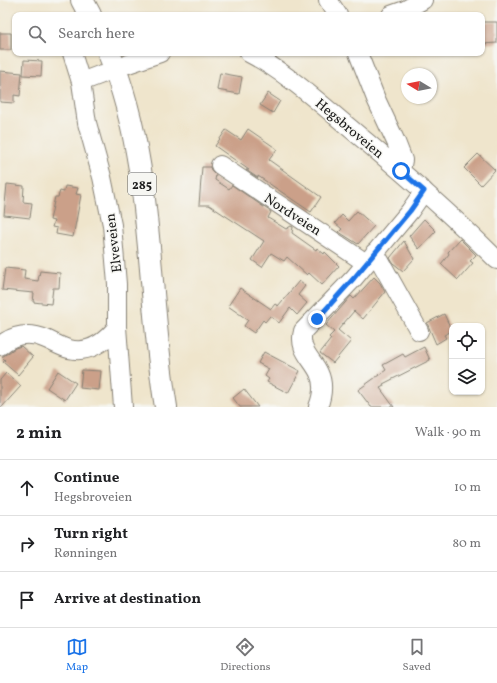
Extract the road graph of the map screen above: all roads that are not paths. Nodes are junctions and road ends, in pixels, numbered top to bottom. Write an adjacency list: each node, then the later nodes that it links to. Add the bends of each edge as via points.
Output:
1 (82, 0): 4 (main road)
2 (328, 0): 5 (street)
3 (423, 0): 6 (street)
4 (88, 12)
5 (336, 12)
6 (399, 12)
7 (73, 56): 14 (street, Elveveien)
8 (109, 56): 24 (main road, 285, via 126,101 136,142 146,216 160,375)
9 (151, 56): 12 (street)
10 (254, 56): 16 (street, Hegsbroveien, via 305,91)
11 (359, 56): 16 (street, via 403,160)
12 (128, 64)
13 (102, 74): 14 (street)
14 (81, 82): 20 (street, Elveveien, via 87,123 112,225 117,284)
15 (220, 165): 18 (street, Nordveien)
16 (401, 171): 17 (street, Hegsbroveien)
17 (424, 191): 18 (street); 19 (street, Hegsbroveien)
18 (370, 257): 21 (street); 25 (street, via 317,319 303,331 303,348 320,374 322,383 322,398)
19 (497, 260)
20 (116, 328): 22 (street, via 100,344 81,350 68,349 44,338 23,335 10,339); 23 (street, Elveveien)
21 (419, 331)
22 (0, 346)
23 (123, 407)
24 (166, 407)
25 (318, 407)

